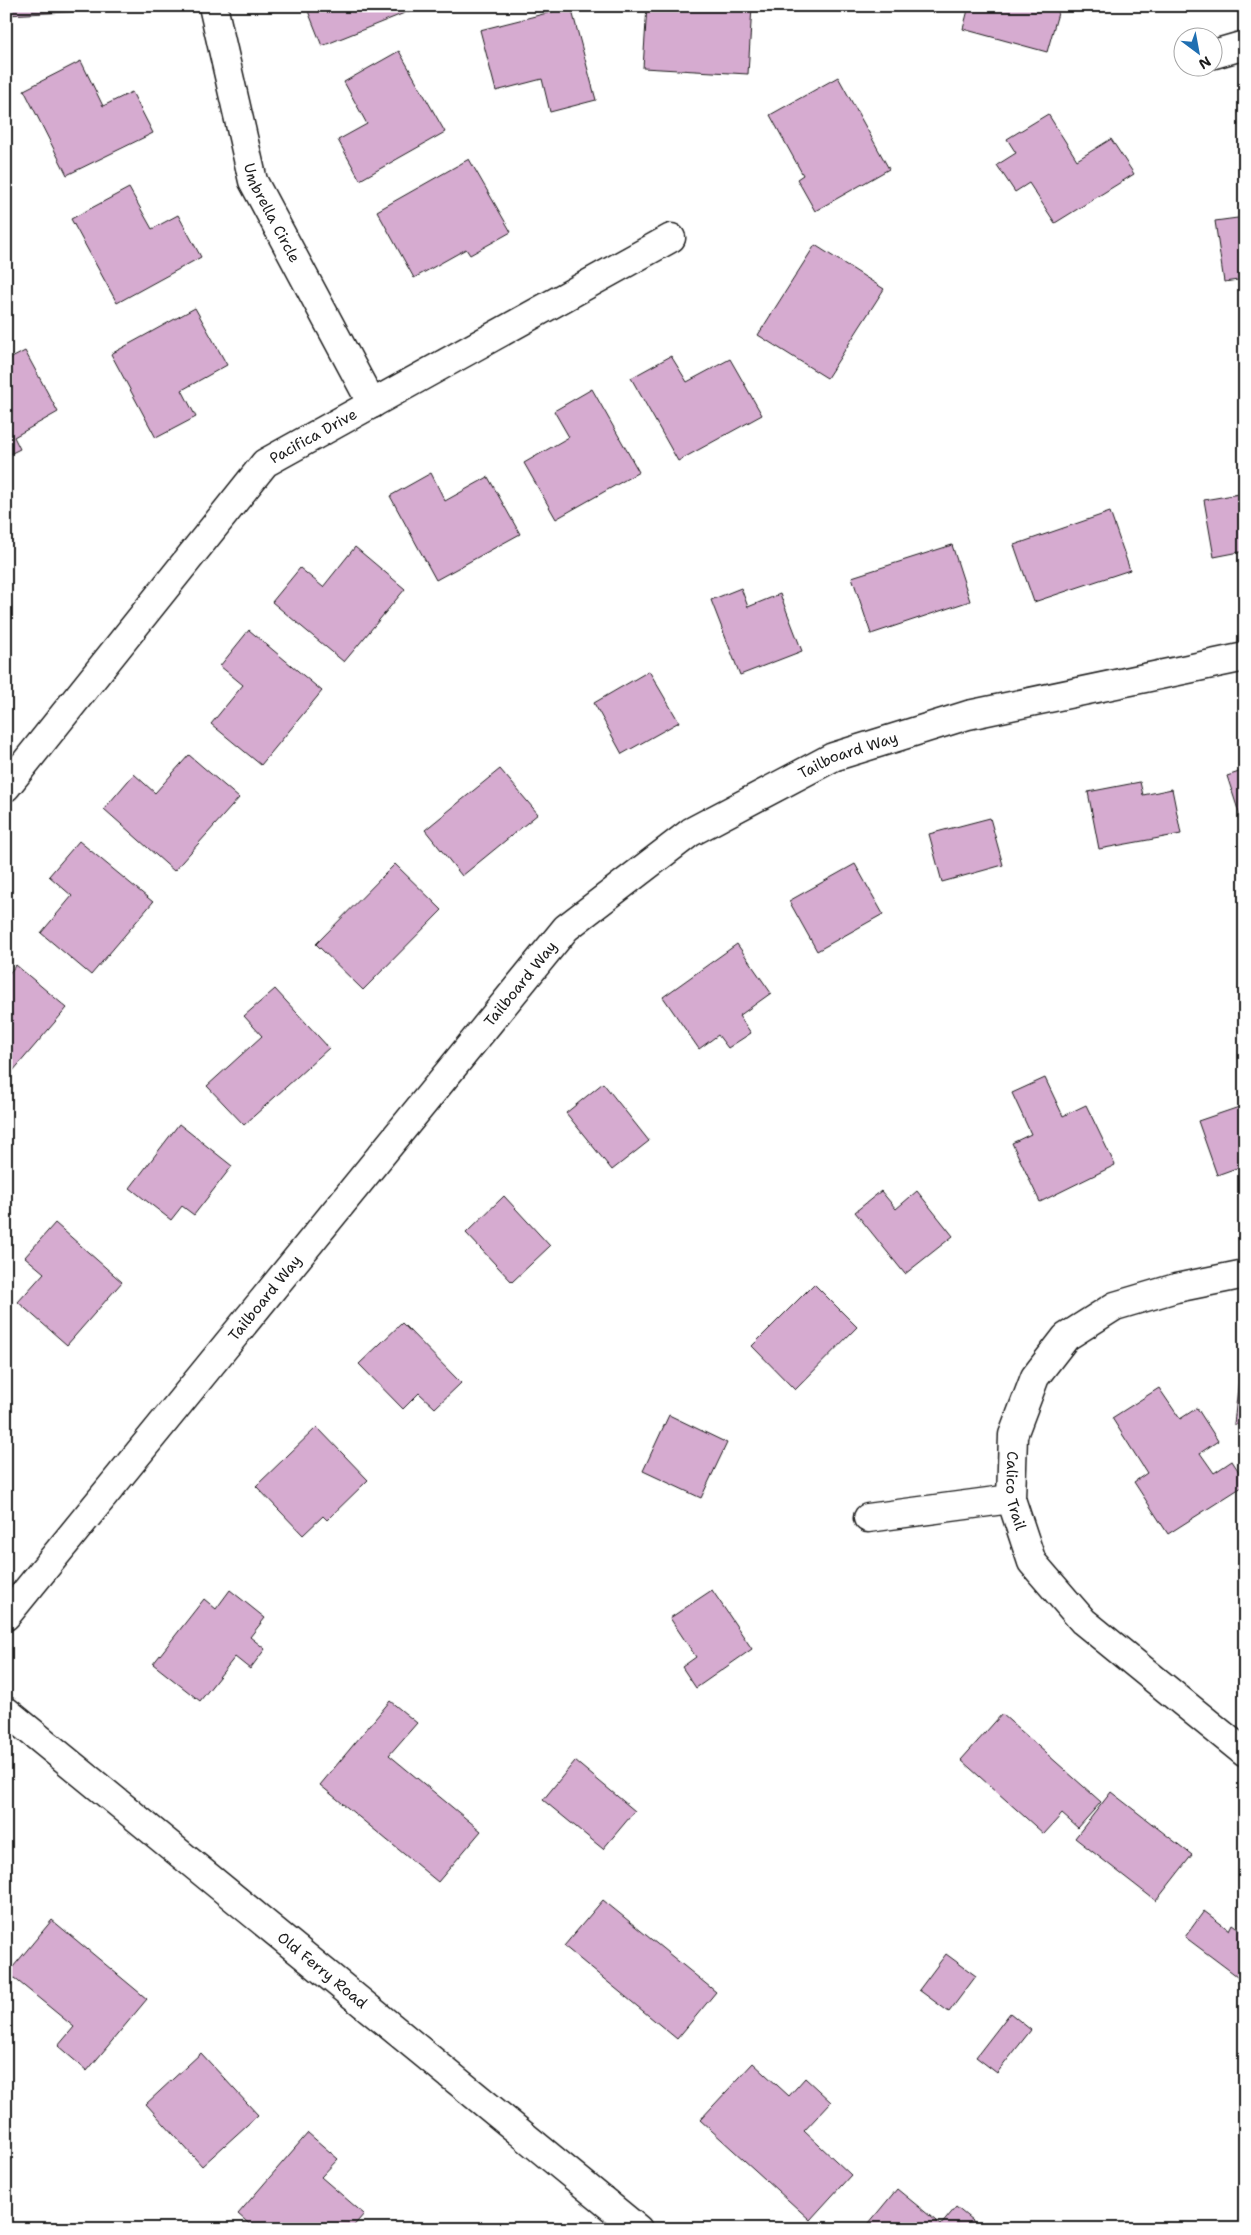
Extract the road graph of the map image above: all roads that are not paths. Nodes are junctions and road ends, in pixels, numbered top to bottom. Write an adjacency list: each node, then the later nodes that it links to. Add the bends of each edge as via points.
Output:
1 (213, 6): 5 (street, Umbrella Circle, via 253,181)
2 (1245, 45): 3 (street)
3 (1224, 51)
4 (671, 238): 5 (street, Pacifica Drive)
5 (372, 404): 7 (street, Pacifica Drive, via 265,463)
6 (1245, 657): 11 (street, Tailboard Way, via 968,715 833,757 691,832 566,928)
7 (6, 787)
8 (1245, 1274): 9 (street, Calico Trail, via 1176,1288 1115,1306 1066,1337 1035,1377 1013,1435)
9 (1010, 1500): 10 (street); 13 (street, Calico Trail, via 1032,1562 1083,1621)
10 (868, 1518)
11 (6, 1616)
12 (6, 1711): 14 (street, Old Ferry Road)
13 (1245, 1753)
14 (638, 2229)

